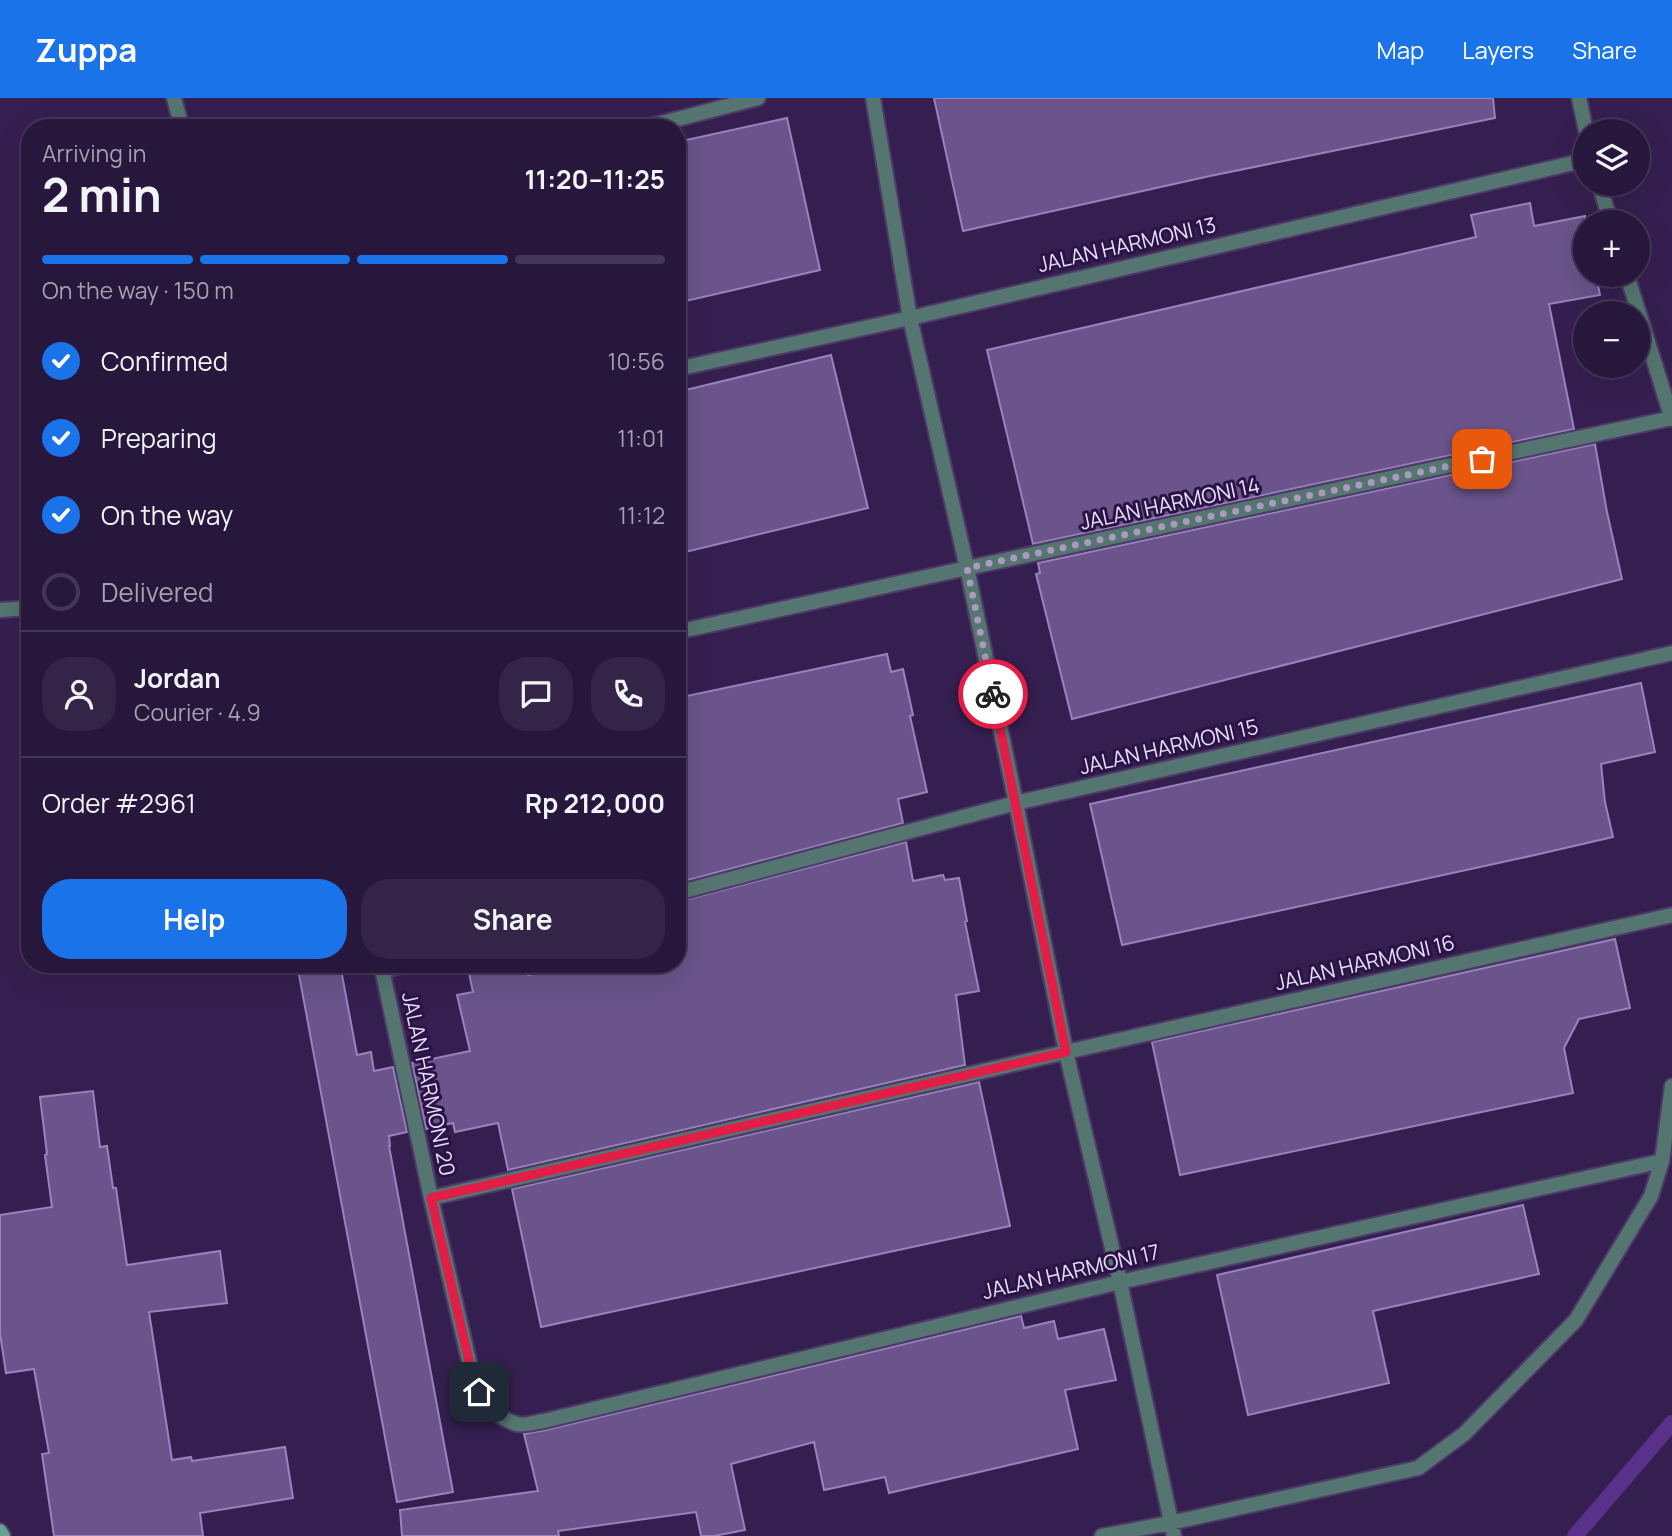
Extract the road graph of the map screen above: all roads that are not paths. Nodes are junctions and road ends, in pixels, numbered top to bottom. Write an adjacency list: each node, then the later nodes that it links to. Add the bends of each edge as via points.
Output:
1 (174, 98): 5 (street)
2 (758, 98): 6 (street)
3 (873, 98): 10 (street)
4 (1579, 98): 7 (street)
5 (180, 119)
6 (678, 119)
7 (1583, 119)
8 (1573, 163): 10 (street, JALAN HARMONI 13)
9 (1631, 287): 12 (street)
10 (910, 318): 11 (street, JALAN HARMONI 13); 13 (street)
11 (686, 367)
12 (1672, 419): 13 (street, JALAN HARMONI 14)
13 (967, 568): 16 (street, JALAN HARMONI 14); 18 (street)
14 (21, 609): 15 (street)
15 (0, 610)
16 (686, 630)
17 (1672, 653): 18 (street, JALAN HARMONI 15)
18 (1017, 803): 19 (street, JALAN HARMONI 15); 22 (street)
19 (686, 891)
20 (1672, 915): 22 (street, JALAN HARMONI 16)
21 (383, 973): 25 (street, JALAN HARMONI 20)
22 (1066, 1052): 25 (street, JALAN HARMONI 16); 26 (street)
23 (1672, 1086): 24 (street)
24 (1662, 1161): 26 (street, JALAN HARMONI 17); 28 (street, via 1651,1196 1576,1321 1464,1434 1418,1468)
25 (431, 1198): 27 (street, JALAN HARMONI 20, via 470,1365 479,1392)
26 (1120, 1282): 27 (street, JALAN HARMONI 17, via 544,1421 518,1425); 28 (street)
27 (495, 1413)
28 (1172, 1529): 31 (street)
29 (0, 1531): 30 (street)
30 (3, 1536)
31 (1102, 1536)

